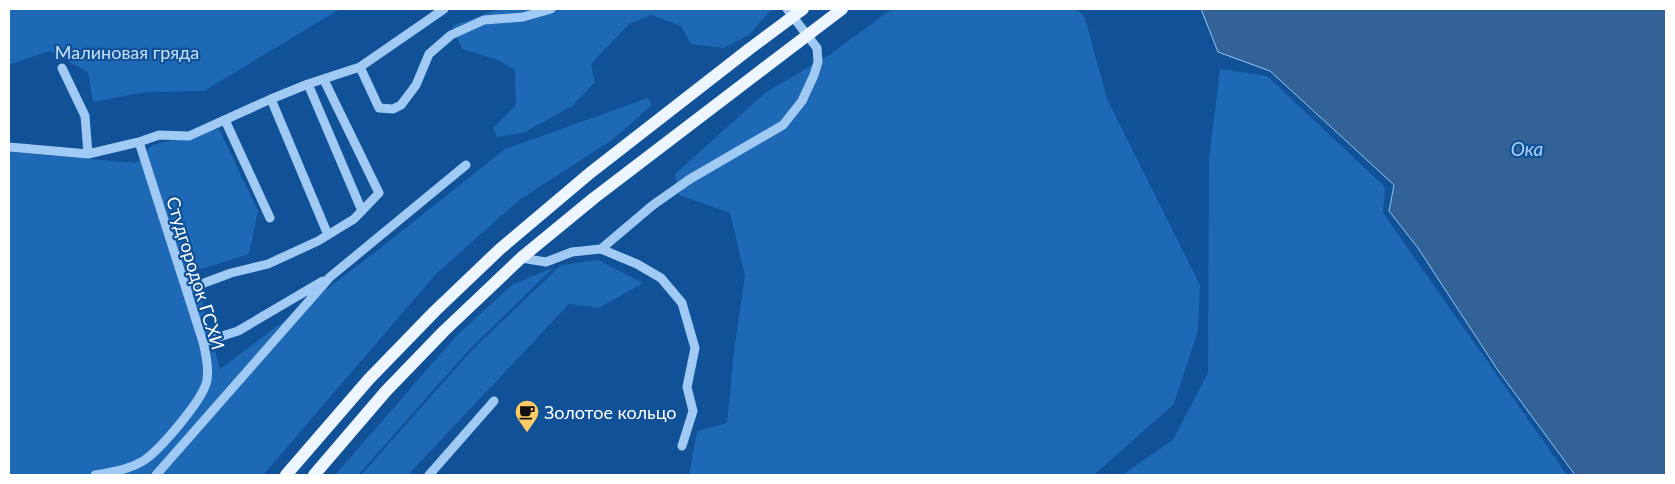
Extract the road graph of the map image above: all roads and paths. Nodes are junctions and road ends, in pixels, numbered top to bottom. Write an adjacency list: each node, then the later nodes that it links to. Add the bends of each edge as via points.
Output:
1 (444, 9): 6 (lane)
2 (551, 9): 6 (lane, via 523,17 484,20 451,35 429,54 416,85 401,105 393,109 379,108)
3 (787, 9): 19 (lane, via 817,48 818,62 802,101 782,125 690,179)
4 (803, 9): 28 (main road, bridge, via 590,173 500,249 369,378)
5 (842, 9): 20 (main road, bridge, via 594,198)
6 (360, 67): 8 (lane)
7 (62, 68): 14 (lane, via 85,116)
8 (324, 80): 9 (lane); 16 (lane, via 378,193)
9 (308, 84): 10 (lane); 16 (lane)
10 (271, 99): 11 (lane); 18 (lane)
11 (225, 120): 12 (lane, via 189,136 159,135); 17 (lane)
12 (139, 142): 14 (lane); 22 (lane, Студгородок ГСХИ)
13 (9, 147): 14 (lane)
14 (88, 154)
15 (466, 165): 21 (lane)
16 (362, 211): 18 (lane)
17 (270, 218)
18 (328, 235): 22 (lane, via 268,264)
19 (601, 249): 20 (lane, via 572,252 546,262); 25 (lane, via 661,278 682,303 695,348 687,387 693,410)
20 (521, 258): 29 (main road, via 444,331)
21 (330, 277): 23 (lane, via 238,330); 27 (lane)
22 (188, 289): 23 (lane, Студгородок ГСХИ)
23 (204, 342): 26 (lane, Студгородок ГСХИ, via 207,382 172,434 144,460 121,471)
24 (494, 402): 30 (lane)
25 (682, 446)
26 (95, 475)
27 (156, 475)
28 (286, 475)
29 (314, 475)
30 (429, 475)

